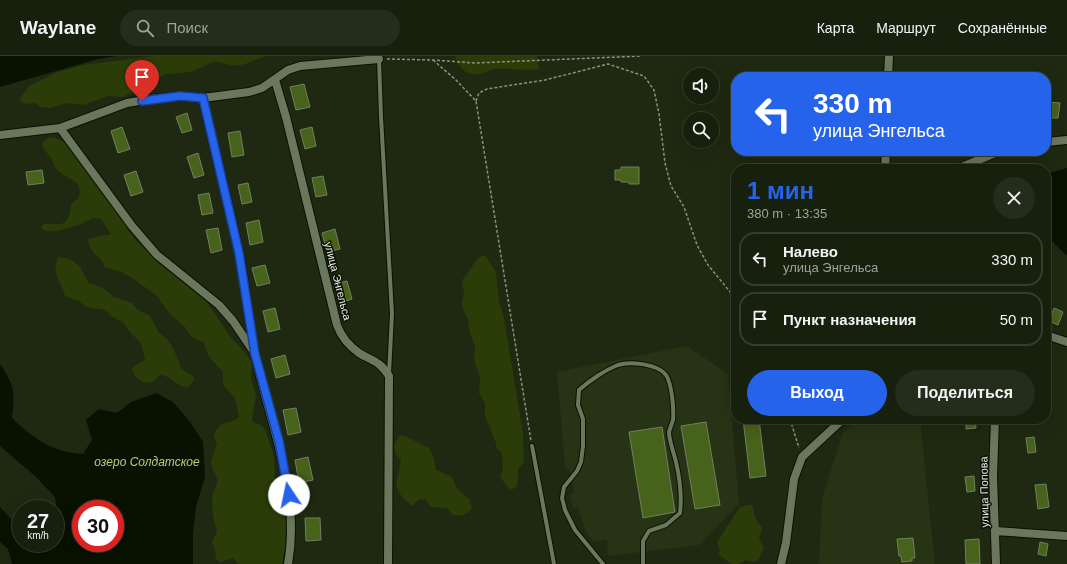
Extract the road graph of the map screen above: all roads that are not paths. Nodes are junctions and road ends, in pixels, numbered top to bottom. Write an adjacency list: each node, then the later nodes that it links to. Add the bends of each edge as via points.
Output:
1 (889, 56): 3 (street)
2 (379, 59): 4 (street, via 300,66 288,70); 15 (lane, via 392,314)
3 (888, 72)
4 (275, 80): 5 (street, via 262,88 248,92); 15 (street, улица Энгельса, via 340,334 358,352 378,363)
5 (203, 98): 6 (street, via 180,96 127,103); 14 (street, via 239,253)
6 (60, 128): 7 (street); 14 (street, via 132,226 157,255 219,305)
7 (0, 136)
8 (1067, 140): 9 (street)
9 (1051, 142)
10 (988, 156): 11 (street)
11 (969, 164)
12 (1051, 337): 13 (street)
13 (1067, 342)
14 (255, 354): 21 (street, via 279,441 289,495 291,549)
15 (389, 376): 22 (street)
16 (837, 424): 26 (street, via 802,456 794,479)
17 (995, 424): 19 (street, улица Попова)
18 (532, 446): 23 (lane)
19 (995, 531): 20 (street); 27 (street, улица Попова)
20 (1067, 536)
21 (288, 564)
22 (388, 564)
23 (554, 564)
24 (602, 564): 25 (lane, via 575,530 562,498 564,487 581,462 583,419 578,405 579,390 618,365 631,364 648,365 666,375 673,419 669,432 681,486 680,513 666,524 649,531 643,541)
25 (643, 564)
26 (781, 564)
27 (996, 564)

